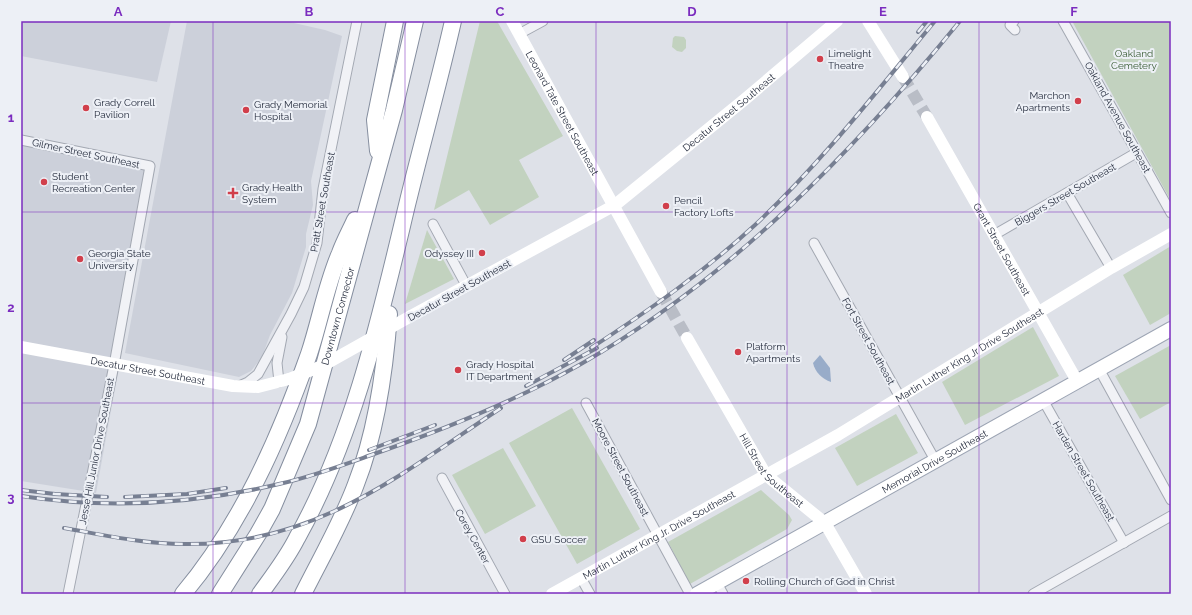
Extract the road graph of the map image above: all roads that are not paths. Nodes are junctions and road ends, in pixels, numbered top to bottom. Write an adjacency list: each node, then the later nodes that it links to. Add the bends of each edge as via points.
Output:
1 (357, 21): 32 (street, Pratt Street Southeast, via 323,189 317,243 304,287)
2 (395, 21): 17 (highway, via 375,120)
3 (415, 21): 17 (highway, Downtown Connector)
4 (453, 21): 27 (highway)
5 (512, 21): 11 (main road, Leonard Tate Street Southeast)
6 (543, 21): 11 (street)
7 (837, 21): 21 (main road, Decatur Street Southeast)
8 (868, 21): 12 (main road)
9 (876, 21): 12 (main road)
10 (1063, 21): 16 (street, Oakland Avenue Southeast)
11 (519, 34): 21 (main road, Leonard Tate Street Southeast)
12 (879, 39): 13 (main road)
13 (903, 77)
14 (927, 117): 24 (main road, Grant Street Southeast)
15 (21, 140): 18 (street, Gilmer Street Southeast)
16 (1136, 153): 20 (street, Biggers Street Southeast); 22 (street, Oakland Avenue Southeast, via 1141,157)
17 (379, 161): 19 (highway, Downtown Connector)
18 (150, 166): 36 (street, Jesse Hill Junior Drive Southeast)
19 (372, 186): 53 (highway, Downtown Connector, via 308,424 272,509); 58 (highway, via 339,254 309,354 288,409 256,479 216,550)
20 (1067, 193): 24 (street, Biggers Street Southeast); 28 (street)
21 (615, 205): 29 (main road, Decatur Street Southeast); 30 (main road)
22 (1171, 213)
23 (433, 224): 29 (street)
24 (994, 234): 31 (main road, Grant Street Southeast)
25 (1171, 234): 28 (main road, Martin Luther King Jr Drive Southeast)
26 (814, 242): 41 (street, Fort Street Southeast)
27 (395, 253): 51 (highway, via 349,418 321,491); 56 (highway, via 384,358 364,461)
28 (1111, 268): 31 (main road, Martin Luther King Jr Drive Southeast)
29 (466, 285): 38 (main road, Decatur Street Southeast, bridge, via 322,366)
30 (661, 292)
31 (1038, 313): 39 (main road, Grant Street Southeast); 41 (main road, Martin Luther King Jr Drive Southeast)
32 (284, 326): 38 (street, via 276,363); 40 (street, Pratt Street Southeast, via 258,374)
33 (1171, 329): 37 (main road, Memorial Drive Southeast)
34 (687, 338): 45 (main road, Hill Street Southeast)
35 (21, 347): 36 (main road, Decatur Street Southeast)
36 (114, 365): 40 (main road, Decatur Street Southeast); 57 (street, Jesse Hill Junior Drive Southeast)
37 (1099, 369): 39 (main road, Memorial Drive Southeast); 47 (street)
38 (284, 381): 40 (main road, Decatur Street Southeast, via 258,387)
39 (1077, 381): 42 (main road, Memorial Drive Southeast)
40 (238, 387)
41 (901, 398): 44 (street, Fort Street Southeast); 45 (main road, Martin Luther King Jr Drive Southeast)
42 (1043, 400): 44 (main road, Memorial Drive Southeast); 52 (street, Harden Street Southeast)
43 (586, 403): 50 (street, Moore Street Southeast)
44 (935, 460): 49 (main road, Memorial Drive Southeast)
45 (766, 475): 49 (main road, Hill Street Southeast); 50 (main road, Martin Luther King Jr. Drive Southeast)
46 (442, 478): 63 (street, Corey Center)
47 (1171, 500)
48 (1171, 516): 52 (street)
49 (825, 523): 55 (main road, Memorial Drive Southeast); 68 (main road, Hill Street Southeast)
50 (658, 535): 54 (main road, Martin Luther King Jr. Drive Southeast); 66 (street, Moore Street Southeast)
51 (297, 540): 61 (highway); 62 (highway)
52 (1124, 543): 69 (street)
53 (242, 560): 59 (highway); 60 (highway, Downtown Connector)
54 (581, 578): 64 (main road, Martin Luther King Jr. Drive Southeast); 65 (street)
55 (720, 588): 67 (main road, Memorial Drive Southeast)
56 (306, 591)
57 (68, 594)
58 (183, 594)
59 (216, 594)
60 (220, 594)
61 (260, 594)
62 (269, 594)
63 (505, 594)
64 (552, 594)
65 (590, 594)
66 (690, 594)
67 (697, 594)
68 (866, 594)
69 (1032, 594)

